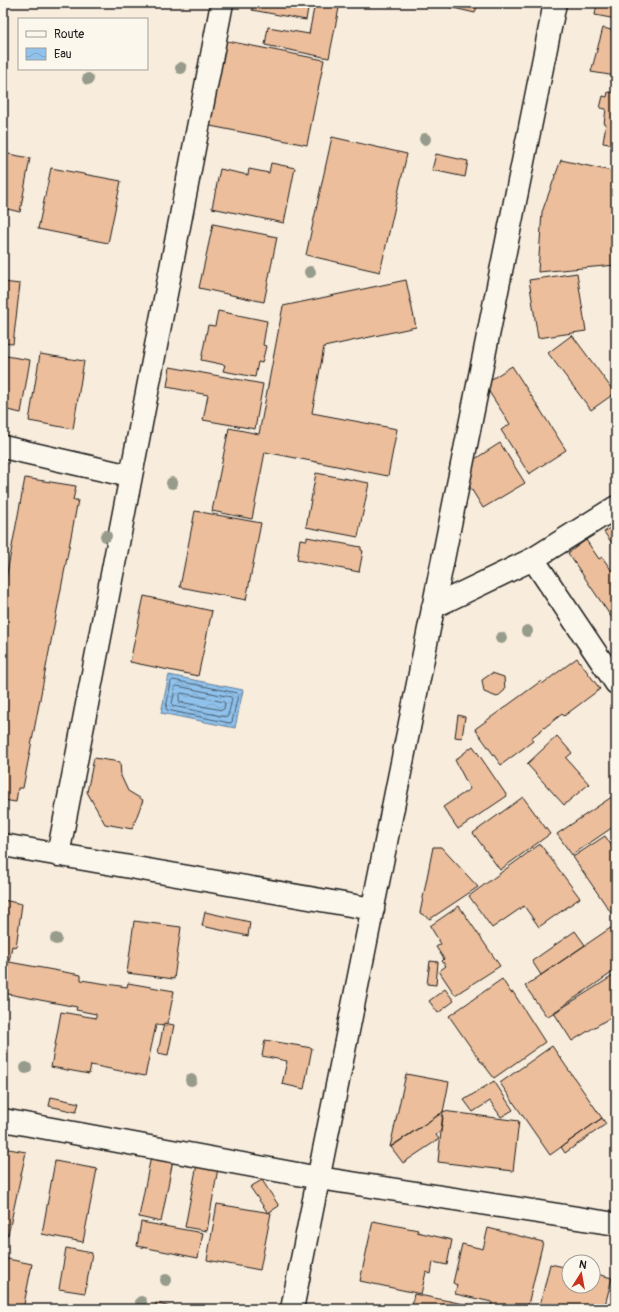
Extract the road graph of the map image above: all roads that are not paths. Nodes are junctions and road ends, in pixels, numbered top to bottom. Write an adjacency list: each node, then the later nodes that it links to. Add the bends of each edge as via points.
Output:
1 (222, 3): 4 (street)
2 (555, 3): 7 (street)
3 (3, 447): 4 (street)
4 (130, 476): 10 (street)
5 (616, 507): 6 (street)
6 (533, 559): 7 (street); 8 (street)
7 (434, 608): 11 (street)
8 (616, 683)
9 (3, 846): 10 (street)
10 (58, 855): 11 (street)
11 (373, 910): 13 (street)
12 (3, 1120): 13 (street)
13 (319, 1178): 14 (street); 15 (street)
14 (616, 1224)
15 (292, 1309)

